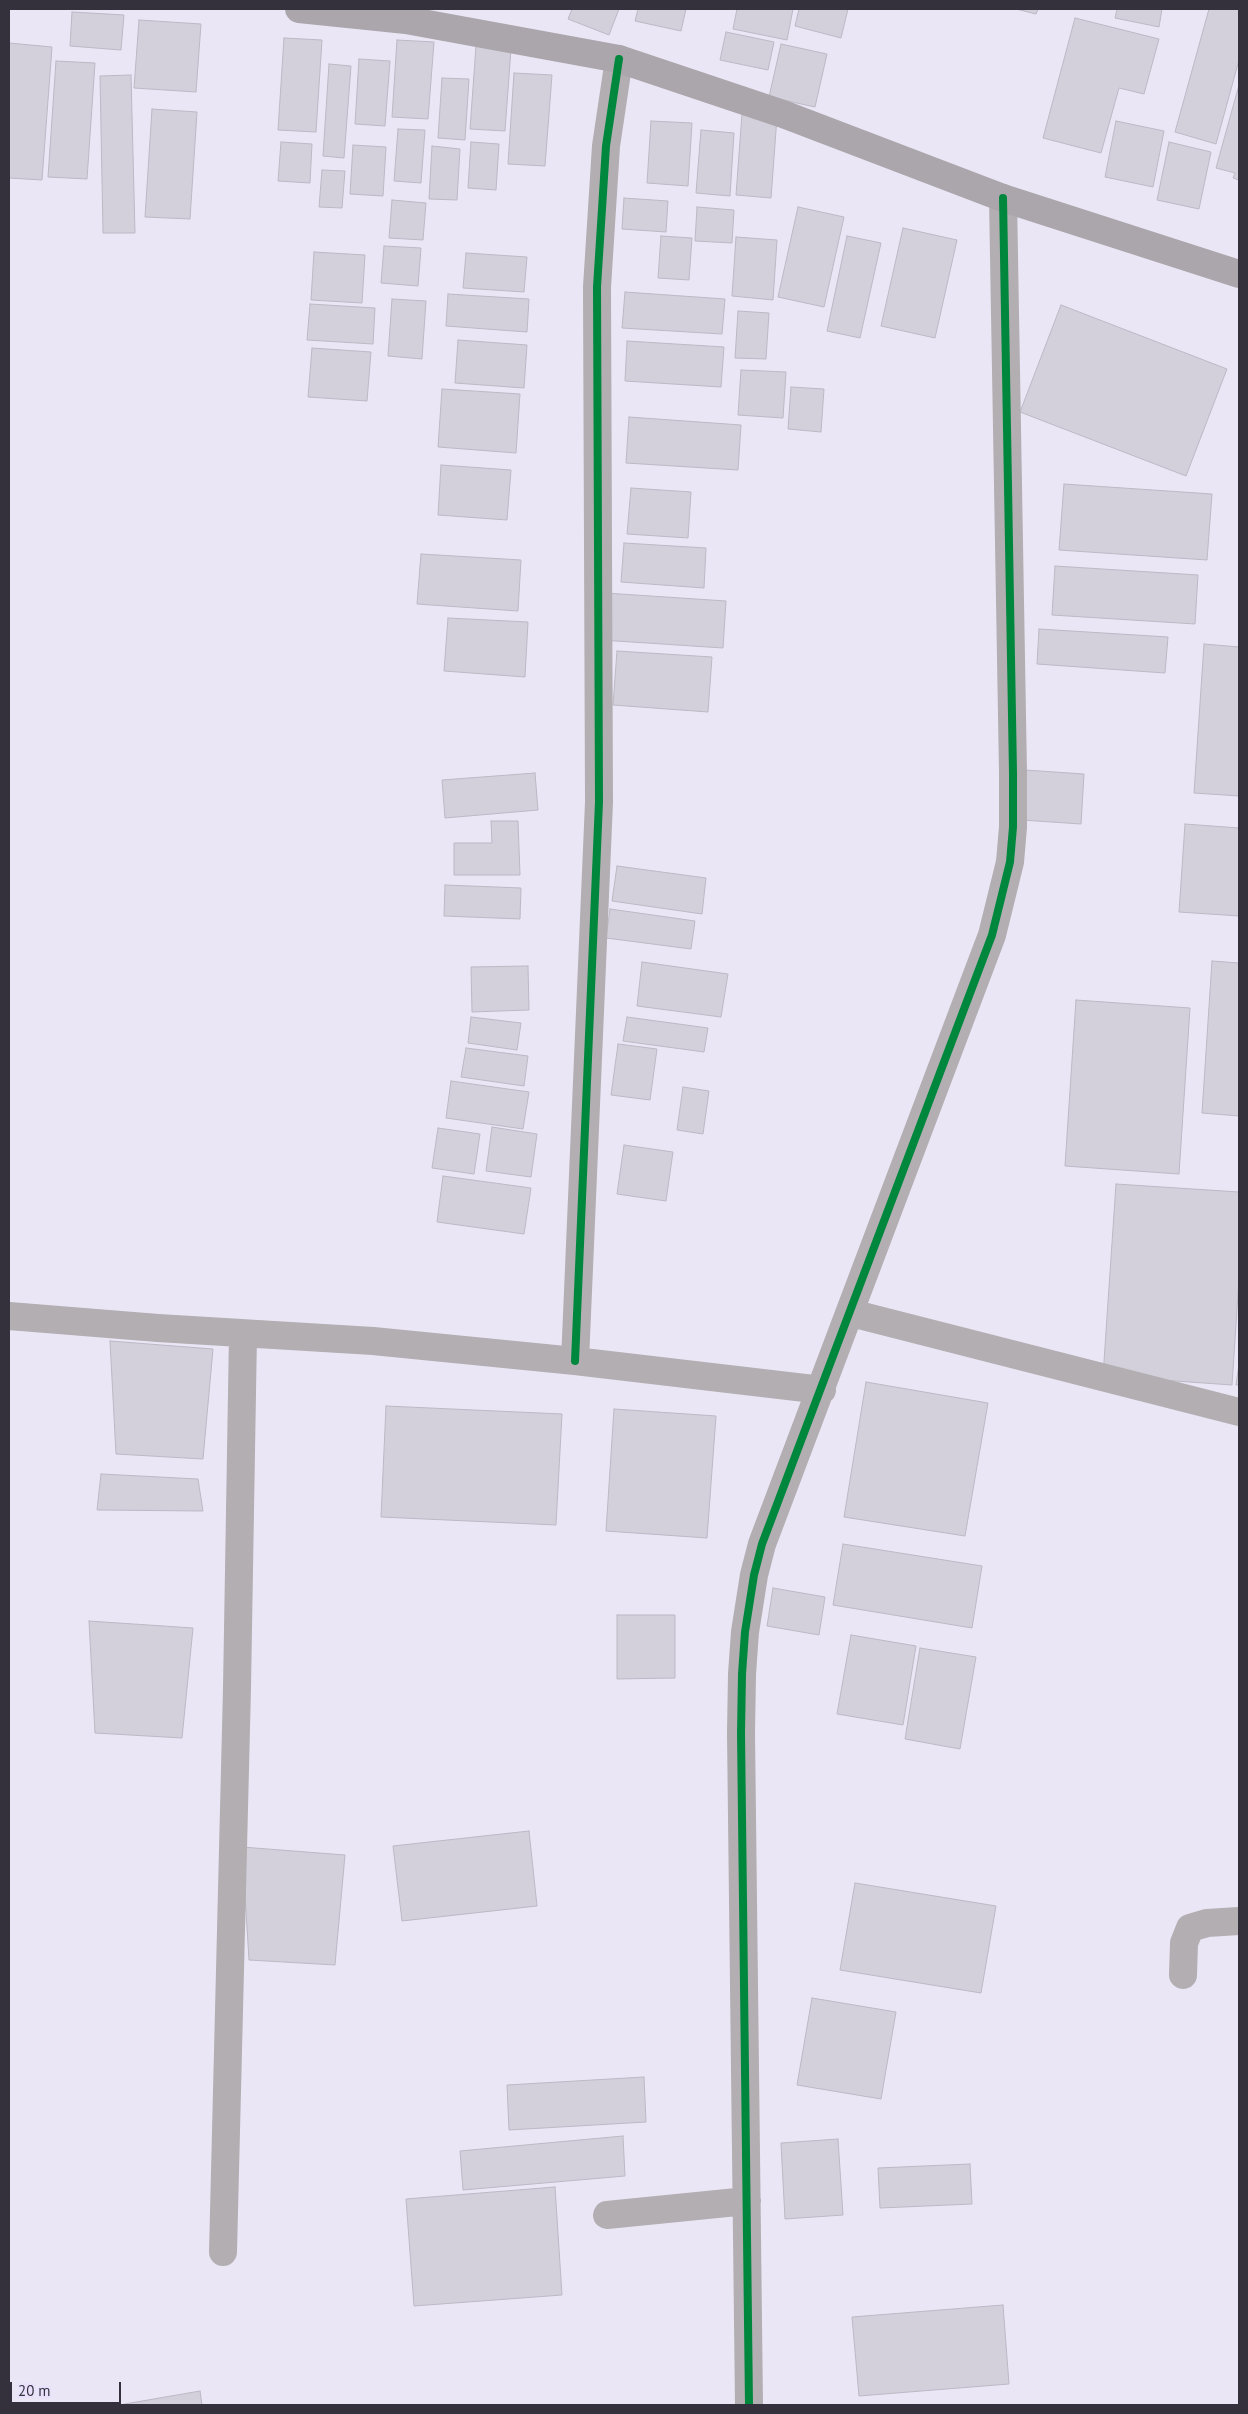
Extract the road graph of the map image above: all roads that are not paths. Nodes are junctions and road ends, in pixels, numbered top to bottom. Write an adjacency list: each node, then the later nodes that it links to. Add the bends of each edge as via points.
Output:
1 (300, 9): 2 (main road, via 406,20)
2 (620, 59): 3 (main road, via 783,114); 8 (street, via 606,146 597,287 600,802)
3 (1003, 198): 4 (main road); 5 (street, via 1013,773 1010,862 992,935)
4 (1239, 274)
5 (851, 1313): 9 (street); 10 (street)
6 (9, 1316): 7 (street)
7 (243, 1334): 8 (street, via 373,1341); 15 (street, via 238,1679)
8 (575, 1361): 9 (street)
9 (822, 1390): 13 (street, via 762,1544 745,1632 741,1743)
10 (1239, 1412)
11 (1239, 1921): 12 (street, via 1207,1923 1190,1928 1184,1942)
12 (1183, 1976)
13 (746, 2200): 14 (street); 16 (street)
14 (607, 2215)
15 (223, 2252)
16 (750, 2405)

